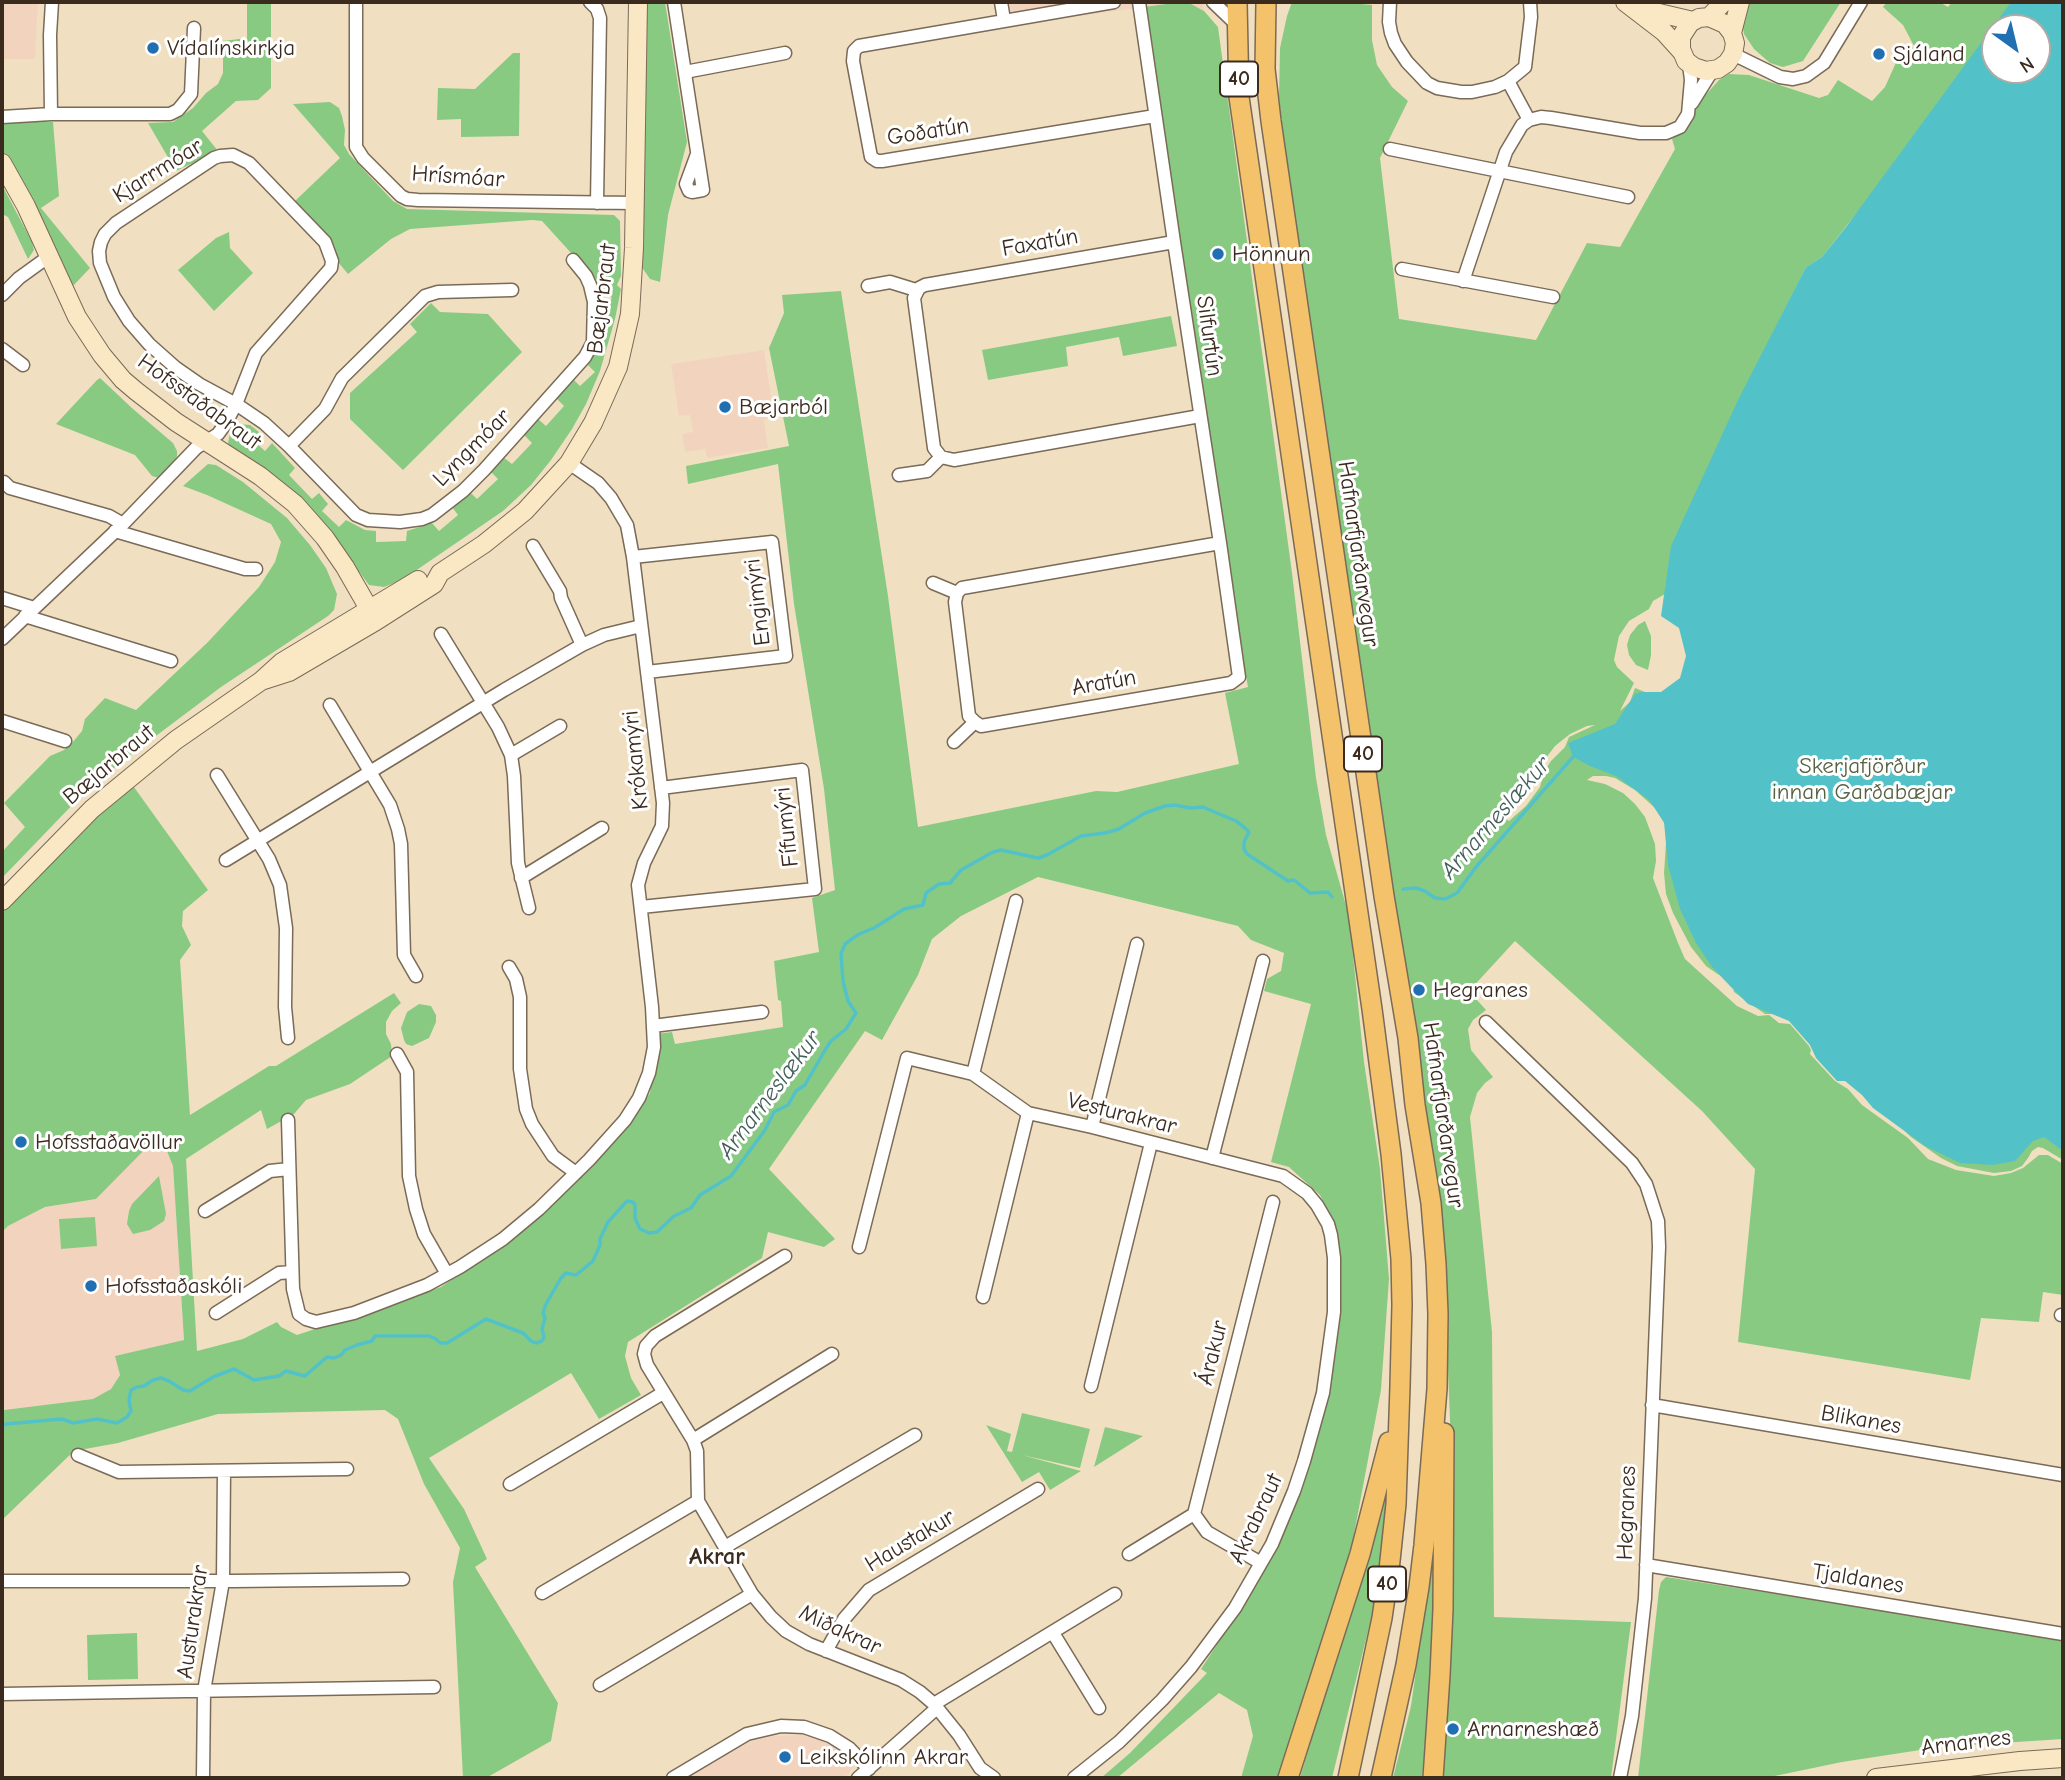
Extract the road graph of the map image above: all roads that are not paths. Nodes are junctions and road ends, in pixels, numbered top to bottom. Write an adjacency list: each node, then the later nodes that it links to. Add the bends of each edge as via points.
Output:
1 (52, 2): 30 (street)
2 (356, 2): 39 (street, Hrísmóar, via 356,147 401,196 412,200)
3 (590, 2): 39 (street, via 600,18)
4 (638, 2): 40 (street, Bæjarbraut)
5 (674, 2): 27 (street)
6 (1001, 2): 19 (street)
7 (1114, 2): 19 (street, Goðatún)
8 (1139, 2): 31 (street, Silfurtún)
9 (1213, 2): 20 (street)
10 (1237, 2): 20 (main road, 40)
11 (1266, 2): 126 (main road, Hafnarfjarðarvegur / 40, via 1265,69 1271,121 1431,1203)
12 (1390, 2): 28 (street, via 1395,44 1427,83 1448,91 1472,92)
13 (1530, 2): 28 (street, via 1525,67)
14 (1724, 2): 18 (street)
15 (1740, 2): 22 (street)
16 (1861, 2): 24 (street, via 1824,63 1806,76 1780,77)
17 (1629, 4): 18 (street); 25 (street, via 1664,32)
18 (1701, 19): 22 (street, via 1721,20); 25 (street, via 1687,26 1681,37)
19 (1004, 20): 31 (street, Goðatún, via 856,48 853,61 872,158 882,161)
20 (1237, 25): 125 (main road, 40, via 1240,97 1252,189 1390,1142 1401,1259)
21 (194, 28): 30 (street, via 191,94 178,110 162,116)
22 (1732, 33): 24 (street)
23 (785, 53): 27 (street)
24 (1733, 54): 26 (street)
25 (1686, 58): 26 (street, via 1700,70); 29 (street)
26 (1712, 71): 29 (street)
27 (685, 72): 35 (street)
28 (1508, 81): 33 (street)
29 (1690, 106): 33 (street, via 1686,120 1666,133 1541,117)
30 (51, 114): 32 (street)
31 (1156, 116): 41 (street, Silfurtún)
32 (2, 117)
33 (1529, 120): 37 (street, via 1513,137)
34 (1390, 149): 37 (street)
35 (697, 154)
36 (2, 163): 42 (street, Hofsstaðabraut)
37 (1500, 171): 38 (street); 45 (street)
38 (1628, 197)
39 (597, 203): 40 (street, Hrísmóar)
40 (634, 203): 58 (street, Bæjarbraut, via 633,277 624,346 603,403)
41 (1174, 242): 48 (street, Faxatún); 54 (street, Silfurtún)
42 (48, 257): 49 (street); 55 (street, Hofsstaðabraut, via 77,317 102,355 136,391)
43 (573, 260): 56 (street, Lyngmóar, via 593,293 591,348 484,470 432,515 400,522 362,518)
44 (1402, 269): 45 (street)
45 (1463, 281): 50 (street)
46 (868, 286): 48 (street, Faxatún, via 890,282)
47 (512, 290): 56 (street, via 429,293 342,378 325,409)
48 (916, 290): 57 (street, via 934,448)
49 (3, 293)
50 (1553, 297)
51 (2, 349): 52 (street)
52 (23, 365)
53 (236, 404): 53 (street, Kjarrmóar, via 257,353 331,268 332,261 325,242 249,163 227,155 214,158 116,223 101,242 99,258 114,298 149,344 176,368); 55 (street, Kjarrmóar, via 218,434); 56 (street, Lyngmóar)
54 (1200, 416): 57 (street, via 954,460); 62 (street, Silfurtún)
55 (207, 442): 61 (street, Kjarrmóar); 70 (street, Hofsstaðabraut, via 295,504 325,538)
56 (289, 446)
57 (941, 457): 59 (street, via 927,471)
58 (569, 463): 64 (street, Krókamýri, via 611,498 627,525); 70 (street, Bæjarbraut, via 516,519 484,544 440,573 427,574)
59 (898, 475)
60 (4, 482): 61 (street, via 10,488 109,516)
61 (119, 527): 65 (street); 69 (street, Kjarrmóar)
62 (1220, 543): 67 (street, via 966,586); 77 (street, Silfurtún)
63 (533, 546): 74 (street, via 561,593)
64 (633, 557): 71 (street, Krókamýri); 76 (street, Engimýri, via 772,542 786,656)
65 (256, 569)
66 (933, 583): 67 (street)
67 (957, 593): 81 (street, via 969,716)
68 (2, 598): 69 (street)
69 (30, 612): 73 (street, Kjarrmóar); 75 (street)
70 (373, 615): 93 (street, Bæjarbraut, via 282,662 176,740 107,795)
71 (641, 626): 74 (street); 76 (street, Krókamýri)
72 (442, 634): 78 (street)
73 (2, 639)
74 (582, 645): 78 (street)
75 (171, 662)
76 (647, 672): 88 (street, Krókamýri)
77 (1239, 677): 81 (street, Aratún, via 1231,683 981,726)
78 (483, 702): 85 (street); 86 (street)
79 (330, 705): 86 (street)
80 (2, 722): 83 (street)
81 (975, 722): 84 (street)
82 (560, 726): 85 (street)
83 (65, 741)
84 (954, 741)
85 (511, 755): 92 (street)
86 (370, 771): 90 (street); 100 (street, via 398,829 404,955)
87 (217, 775): 90 (street)
88 (661, 788): 95 (street, Krókamýri, via 663,820 639,877); 95 (street, Fífumýri, via 802,770 815,889)
89 (602, 828): 92 (street)
90 (258, 841): 91 (street); 104 (street, via 280,886 286,928)
91 (226, 860)
92 (522, 878): 96 (street)
93 (2, 901)
94 (1016, 901): 106 (street)
95 (641, 907): 103 (street, Krókamýri)
96 (529, 908)
97 (1137, 944): 109 (street)
98 (1263, 961): 111 (street)
99 (509, 967): 113 (street, via 520,996 519,1058 526,1109 553,1156)
100 (416, 976)
101 (762, 1012): 103 (street)
102 (1486, 1022): 128 (street, Hegranes, via 1624,1155 1651,1196 1660,1233)
103 (653, 1026): 113 (street, Krókamýri, via 652,1061 639,1098)
104 (288, 1038)
105 (397, 1054): 120 (street, via 407,1072 409,1176 416,1209 424,1234)
106 (973, 1074): 107 (street, Vesturakrar); 117 (street, Vesturakrar, via 907,1058)
107 (1028, 1113): 109 (street, Vesturakrar); 121 (street)
108 (288, 1120): 112 (street, Krókamýri)
109 (1092, 1127): 110 (street, Vesturakrar)
110 (1151, 1143): 111 (street, Vesturakrar); 124 (street)
111 (1212, 1158): 116 (street, Vesturakrar, via 1283,1176 1307,1193)
112 (289, 1169): 115 (street, via 270,1171); 119 (street, Krókamýri)
113 (576, 1173): 120 (street, Krókamýri, via 522,1225)
114 (1273, 1202): 138 (street, Árakur)
115 (205, 1210)
116 (1323, 1214): 141 (street, Akrabraut, via 1334,1258 1334,1312 1323,1393 1294,1491)
117 (859, 1247)
118 (785, 1256): 127 (street, Miðakrar, via 651,1338 644,1359)
119 (292, 1272): 120 (street, Krókamýri, via 299,1314 316,1322 377,1305); 122 (street, via 279,1273)
120 (447, 1274)
121 (983, 1297)
122 (216, 1313)
123 (832, 1354): 130 (street)
124 (1091, 1386)
125 (1400, 1387): 166 (main road, via 1360,1554); 167 (main road, 40, via 1389,1570)
126 (1437, 1389): 168 (main road, Hafnarfjarðarvegur / 40, via 1419,1587); 169 (main road, via 1444,1433 1444,1555)
127 (663, 1393): 130 (street, Miðakrar); 135 (street)
128 (1652, 1405): 134 (street, Blikanes); 142 (street, Hegranes)
129 (915, 1435): 139 (street)
130 (693, 1440): 137 (street, Miðakrar)
131 (78, 1455): 133 (street, via 119,1472)
132 (347, 1469): 133 (street)
133 (224, 1471): 145 (street, Austurakrar)
134 (2063, 1475)
135 (510, 1484)
136 (1038, 1489): 151 (street, Haustakur, via 869,1590 844,1619)
137 (698, 1501): 139 (street, Miðakrar); 146 (street)
138 (1194, 1514): 140 (street); 141 (street, via 1207,1532)
139 (725, 1547): 147 (street, Miðakrar)
140 (1129, 1555)
141 (1261, 1563): 165 (street, Akrabraut, via 1236,1608 1191,1667 1119,1742)
142 (1646, 1565): 150 (street, Tjaldanes); 170 (street, Hegranes, via 1640,1651)
143 (403, 1579): 145 (street)
144 (2, 1581): 145 (street)
145 (223, 1581): 154 (street, Austurakrar)
146 (542, 1593)
147 (752, 1594): 151 (street, Miðakrar, via 786,1631); 152 (street)
148 (1115, 1594): 149 (street)
149 (1053, 1633): 156 (street); 157 (street)
150 (2063, 1633)
151 (826, 1651): 156 (street, Miðakrar, via 901,1679)
152 (600, 1685)
153 (434, 1688): 154 (street)
154 (204, 1691): 155 (street); 161 (street, Austurakrar)
155 (2, 1695)
156 (936, 1706): 159 (street); 160 (street, Miðakrar)
157 (1099, 1708)
158 (2063, 1758): 171 (street, Arnarnes)
159 (869, 1769): 162 (street, via 830,1736 804,1727 781,1726 747,1734); 163 (street)
160 (981, 1773): 164 (street, Miðakrar)
161 (203, 1778)
162 (673, 1778)
163 (858, 1778)
164 (994, 1778)
165 (1074, 1778)
166 (1288, 1778)
167 (1348, 1778)
168 (1381, 1778)
169 (1433, 1778)
170 (1620, 1778)
171 (1876, 1778)

